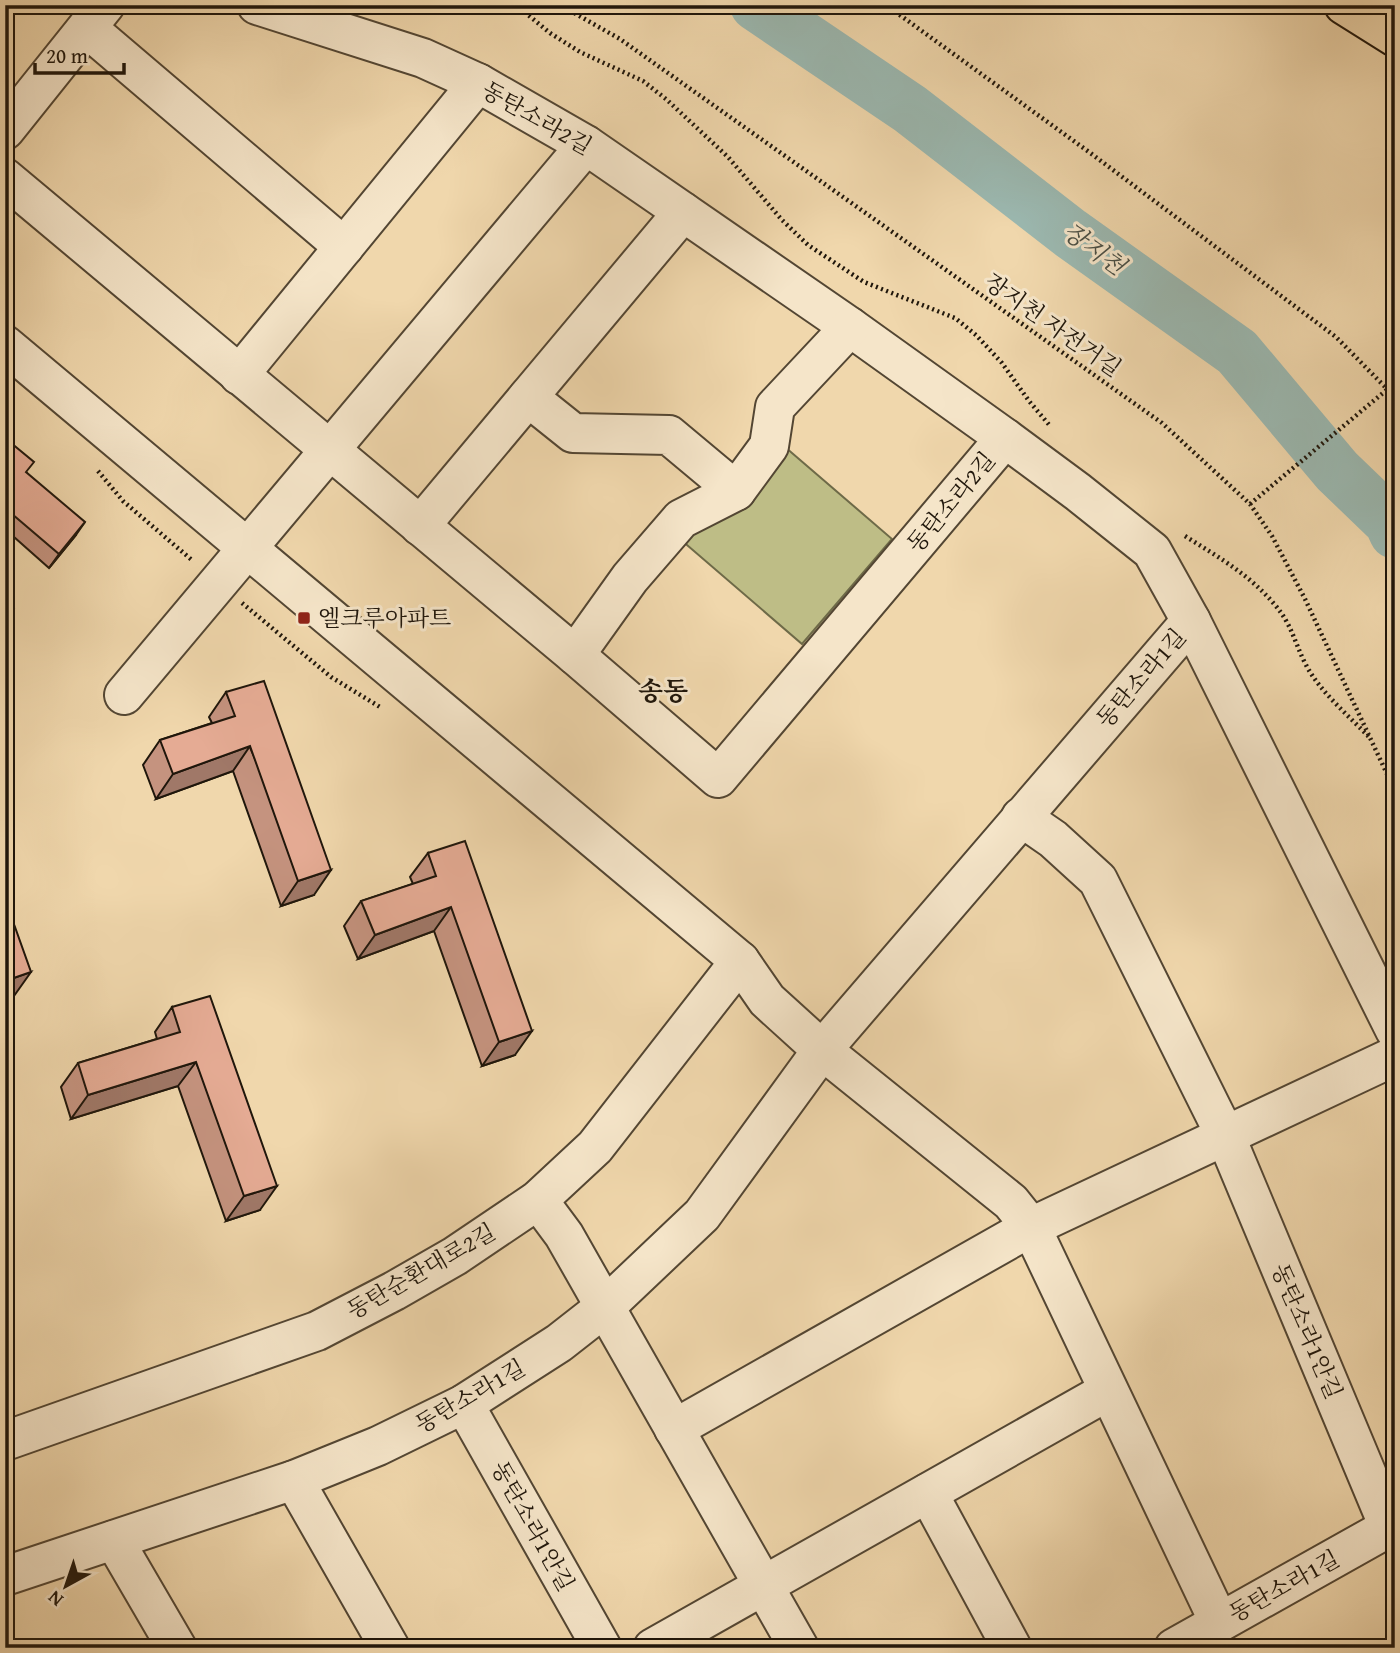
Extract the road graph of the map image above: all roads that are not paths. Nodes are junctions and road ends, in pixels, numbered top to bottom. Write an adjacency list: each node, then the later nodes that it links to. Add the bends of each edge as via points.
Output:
1 (257, 5): 5 (street, 동탄소라2길, via 423,58)
2 (1344, 5): 4 (main road)
3 (96, 16): 6 (street); 10 (street)
4 (1395, 37)
5 (478, 83): 7 (street, 동탄소라2길); 10 (street)
6 (5, 130)
7 (586, 145): 9 (street, 동탄소라2길); 16 (street)
8 (5, 178): 13 (street, 동탄소라2길)
9 (683, 212): 11 (street, 동탄소라2길); 14 (street)
10 (344, 247): 13 (street)
11 (850, 327): 15 (street, 동탄소라2길); 17 (street, via 775,407 769,446)
12 (5, 345): 19 (street)
13 (239, 375): 16 (street, 동탄소라2길)
14 (528, 397): 17 (street, via 573,433 668,435); 18 (street)
15 (1004, 438): 20 (street, via 1152,551); 21 (street, 동탄소라2길, via 718,778)
16 (329, 451): 18 (street, 동탄소라2길); 19 (street)
17 (736, 491): 21 (street, via 681,519 630,578)
18 (420, 526): 21 (street, 동탄소라2길)
19 (247, 548): 22 (street); 24 (street)
20 (1191, 621): 23 (street, 동탄소라1길); 25 (street, 동탄소라1길)
21 (575, 655)
22 (124, 695)
23 (1021, 817): 26 (street, 동탄소라1길); 28 (street, 동탄소라1안길, via 1098,880)
24 (740, 961): 26 (street, via 766,1000); 29 (street, 동탄순환대로2길, via 595,1147)
25 (1395, 1030)
26 (822, 1050): 30 (street, via 1011,1202); 31 (street, 동탄소라1길, via 702,1214)
27 (1395, 1056): 28 (street)
28 (1225, 1135): 30 (street); 38 (street, 동탄소라1안길)
29 (538, 1200): 31 (street); 35 (street, 동탄순환대로2길, via 455,1256 317,1331)
30 (1031, 1227): 32 (street); 34 (street)
31 (605, 1307): 33 (street, 동탄소라1길, via 559,1343); 34 (street)
32 (1108, 1391): 37 (street); 42 (street)
33 (464, 1404): 36 (street, 동탄소라1길); 45 (street, 동탄소라1안길)
34 (674, 1429): 41 (street)
35 (5, 1441)
36 (294, 1480): 39 (street, 동탄소라1길); 44 (street)
37 (928, 1493): 41 (street); 48 (street)
38 (1392, 1525): 42 (street, 동탄소라1길)
39 (114, 1540): 40 (street, 동탄소라1길); 43 (street)
40 (5, 1576)
41 (764, 1585): 46 (street); 47 (street)
42 (1219, 1622): 49 (street, 동탄소라1길)
43 (177, 1648)
44 (390, 1648)
45 (602, 1648)
46 (653, 1648)
47 (799, 1648)
48 (1012, 1648)
49 (1174, 1648)

